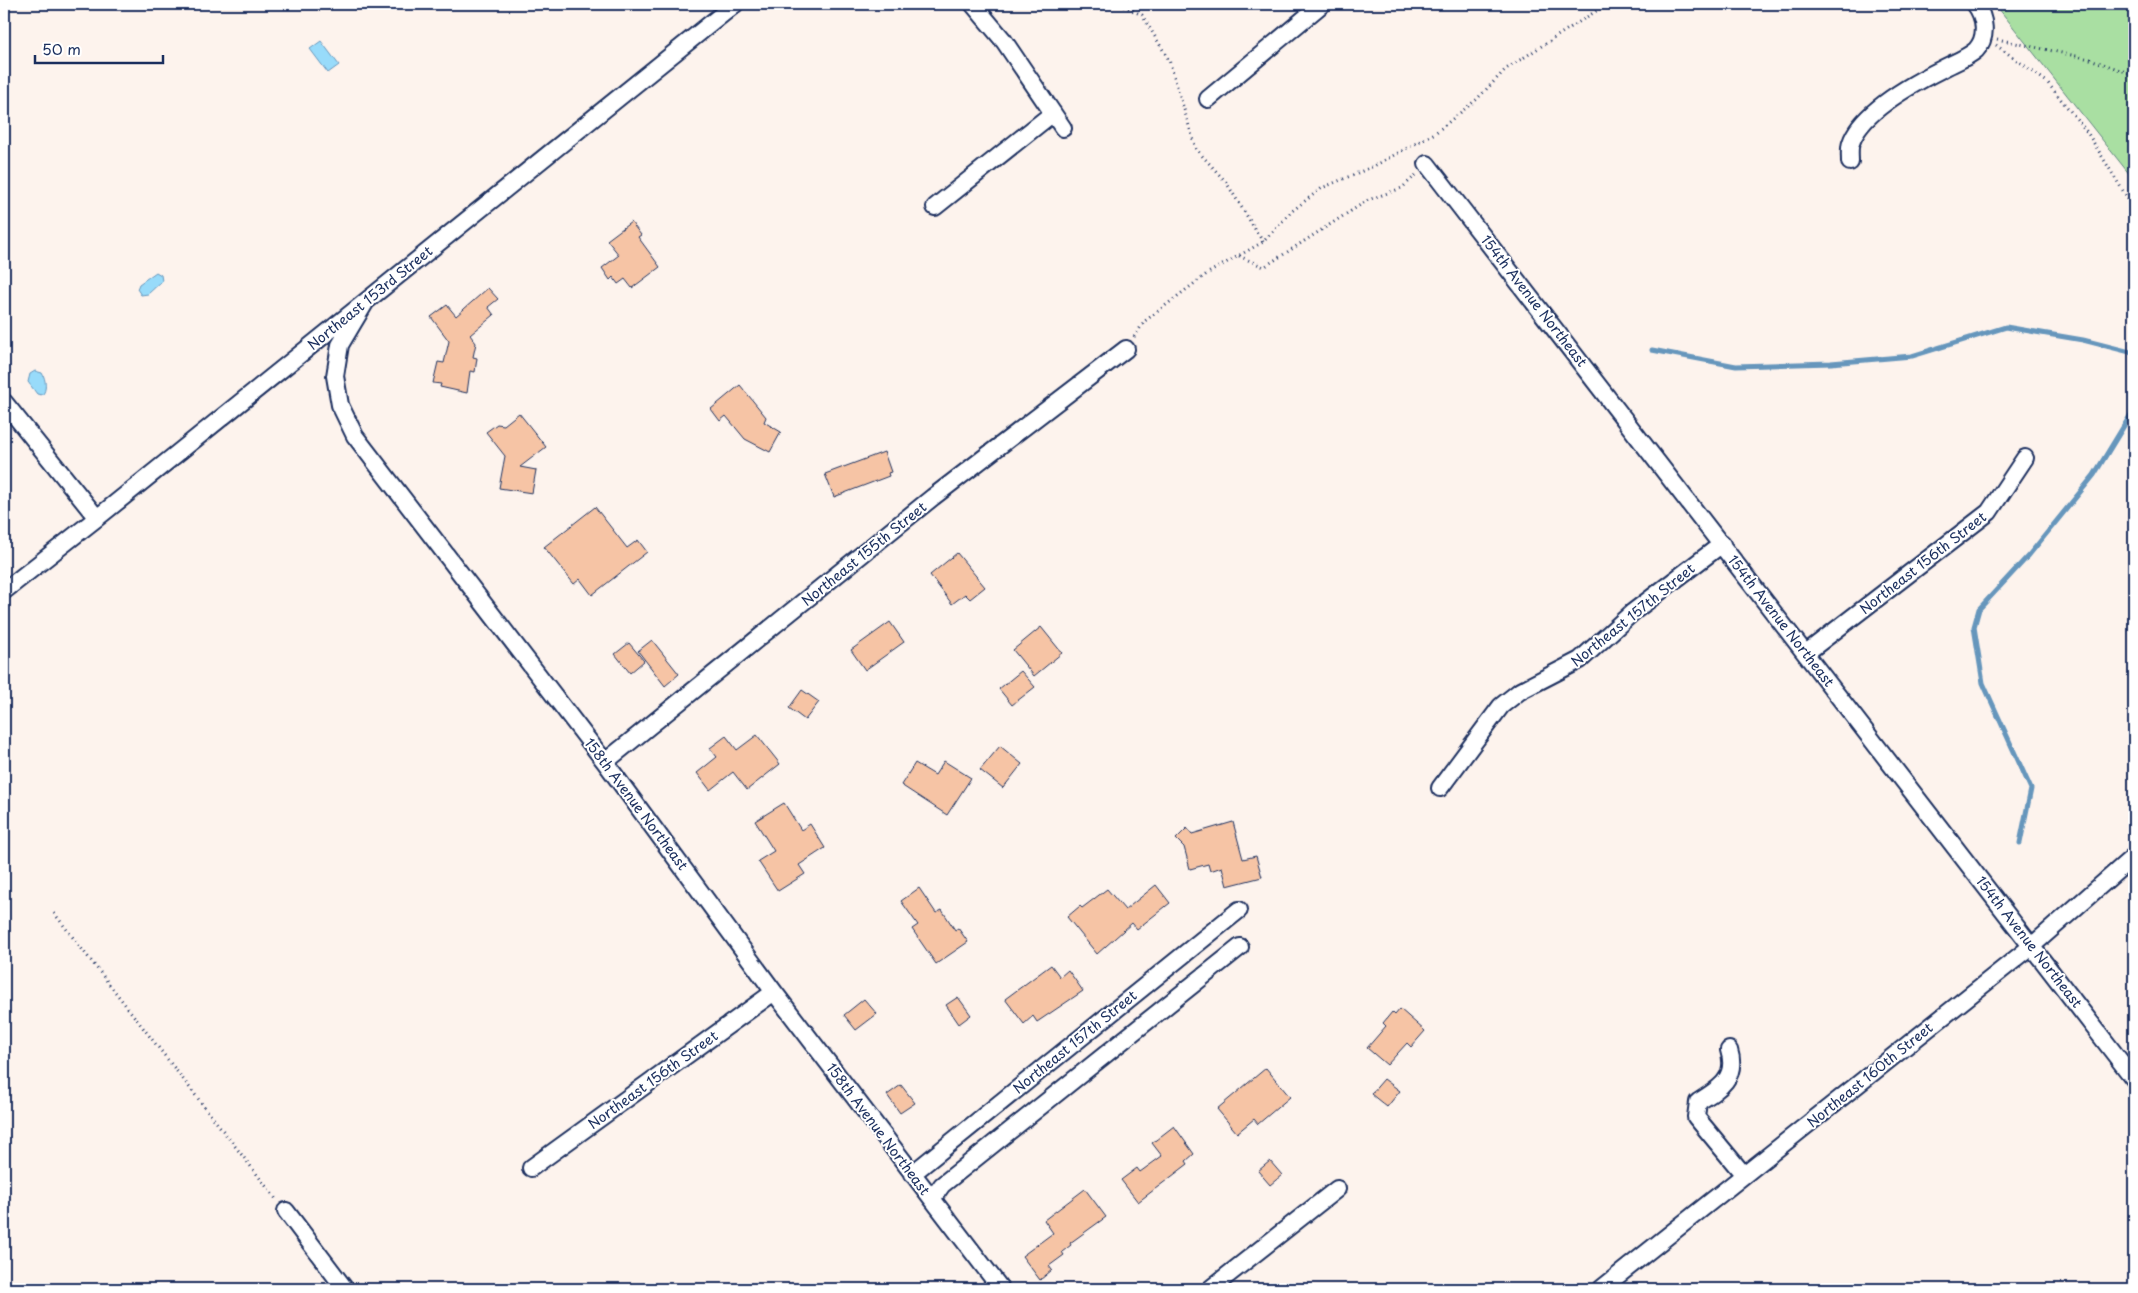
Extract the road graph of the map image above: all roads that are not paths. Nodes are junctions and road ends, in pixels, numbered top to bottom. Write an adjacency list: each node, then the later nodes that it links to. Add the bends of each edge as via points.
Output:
1 (735, 4): 11 (street, Northeast 153rd Street)
2 (973, 4): 6 (street, via 1004,41)
3 (1322, 4): 5 (street)
4 (1975, 4): 8 (street, via 1983,22 1984,36 1976,50 1909,86 1880,107 1856,130 1850,145)
5 (1208, 99)
6 (1053, 113): 7 (street); 10 (street)
7 (1063, 128)
8 (1850, 162)
9 (1427, 164): 16 (street, 154th Avenue Northeast)
10 (935, 207)
11 (365, 303): 15 (street, Northeast 153rd Street); 19 (street, 158th Avenue Northeast, via 340,345 335,376 340,405 354,436)
12 (1126, 349): 19 (street, Northeast 155th Street, via 933,497)
13 (4, 402): 15 (street)
14 (2025, 458): 18 (street, Northeast 156th Street, via 1989,512)
15 (97, 518): 17 (street, Northeast 153rd Street)
16 (1722, 544): 18 (street, 154th Avenue Northeast); 20 (street, Northeast 157th Street, via 1633,612 1580,660 1520,692 1501,706)
17 (4, 591)
18 (1806, 653): 23 (street, 154th Avenue Northeast)
19 (605, 762): 25 (street, 158th Avenue Northeast)
20 (1440, 788)
21 (2134, 856): 23 (street, Northeast 160th Street)
22 (1239, 910): 29 (street, Northeast 157th Street)
23 (2033, 945): 27 (street, 154th Avenue Northeast); 30 (street, Northeast 160th Street)
24 (1240, 946): 32 (street, via 942,1185)
25 (774, 992): 28 (street, Northeast 156th Street); 29 (street, 158th Avenue Northeast)
26 (1729, 1050): 30 (street, via 1733,1061 1731,1075 1715,1092 1698,1102 1696,1117)
27 (2134, 1079)
28 (531, 1168)
29 (912, 1174): 32 (street, 158th Avenue Northeast)
30 (1744, 1175): 37 (street, Northeast 160th Street)
31 (1338, 1189): 36 (street)
32 (932, 1200): 35 (street, 158th Avenue Northeast)
33 (286, 1211): 34 (street)
34 (345, 1289)
35 (1000, 1289)
36 (1210, 1289)
37 (1601, 1289)

